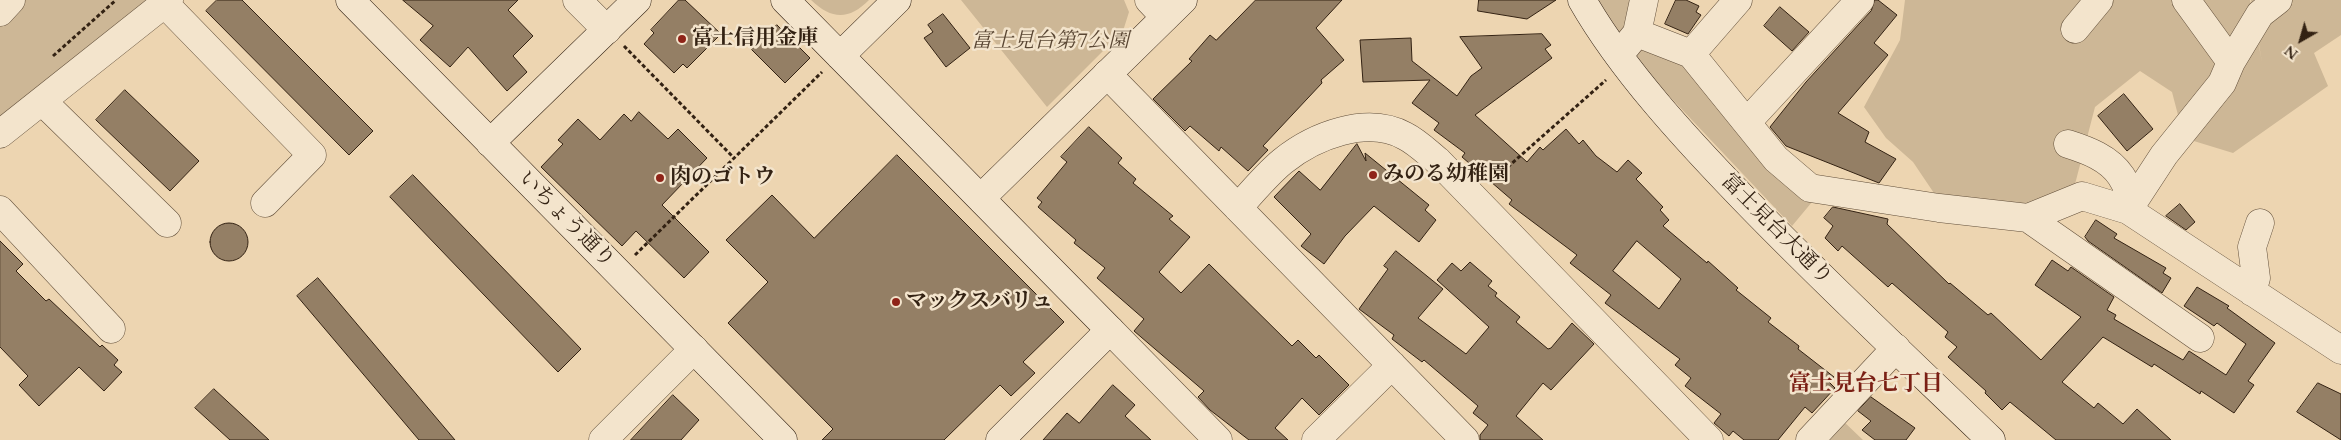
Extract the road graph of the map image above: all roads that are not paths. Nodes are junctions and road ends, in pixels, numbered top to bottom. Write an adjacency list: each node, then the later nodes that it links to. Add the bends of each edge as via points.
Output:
1 (11, 0): 16 (street)
2 (350, 0): 28 (street, いちょう通り)
3 (577, 0): 19 (street)
4 (637, 0): 19 (street)
5 (784, 0): 21 (street)
6 (897, 0): 21 (street)
7 (1582, 0): 23 (street, 富士見台大通り)
8 (1644, 0): 18 (street)
9 (1738, 0): 20 (street)
10 (1860, 0): 26 (street)
11 (2098, 0): 17 (street)
12 (2186, 0): 22 (street)
13 (2278, 0): 22 (street, via 2260,14)
14 (167, 2): 25 (street); 31 (street, via 312,155)
15 (1166, 6): 24 (street)
16 (0, 12)
17 (2075, 29)
18 (1637, 33): 20 (street); 23 (street)
19 (612, 35): 28 (street)
20 (1691, 54): 26 (street)
21 (834, 60): 30 (street)
22 (2231, 62): 32 (street, via 2222,83 2164,155)
23 (1614, 66): 42 (street, 富士見台大通り, via 1778,234)
24 (1107, 74): 30 (street); 33 (street)
25 (42, 100): 27 (street); 36 (street)
26 (1747, 122): 35 (street, via 1776,159 1810,188)
27 (0, 134)
28 (490, 143): 43 (street, いちょう通り)
29 (2068, 144): 32 (street, via 2094,152 2121,175)
30 (980, 198): 40 (street)
31 (265, 203)
32 (2131, 205): 35 (street, via 2082,196); 38 (street)
33 (1238, 208): 45 (street); 52 (street, via 1283,161 1309,144 1362,127 1384,128 1404,136 1438,161)
34 (0, 210): 39 (street)
35 (2028, 218): 41 (street)
36 (167, 224)
37 (2260, 224): 38 (street, via 2252,247 2256,278)
38 (2252, 292): 44 (street)
39 (111, 329)
40 (1110, 330): 46 (street); 49 (street)
41 (2200, 338)
42 (1896, 348): 53 (street); 54 (street, 富士見台大通り)
43 (694, 349): 47 (street); 48 (street, いちょう通り)
44 (2341, 350)
45 (1392, 365): 50 (street); 51 (street)
46 (1005, 438)
47 (603, 440)
48 (783, 440)
49 (1218, 440)
50 (1316, 440)
51 (1465, 440)
52 (1709, 440)
53 (1810, 440)
54 (1991, 440)

